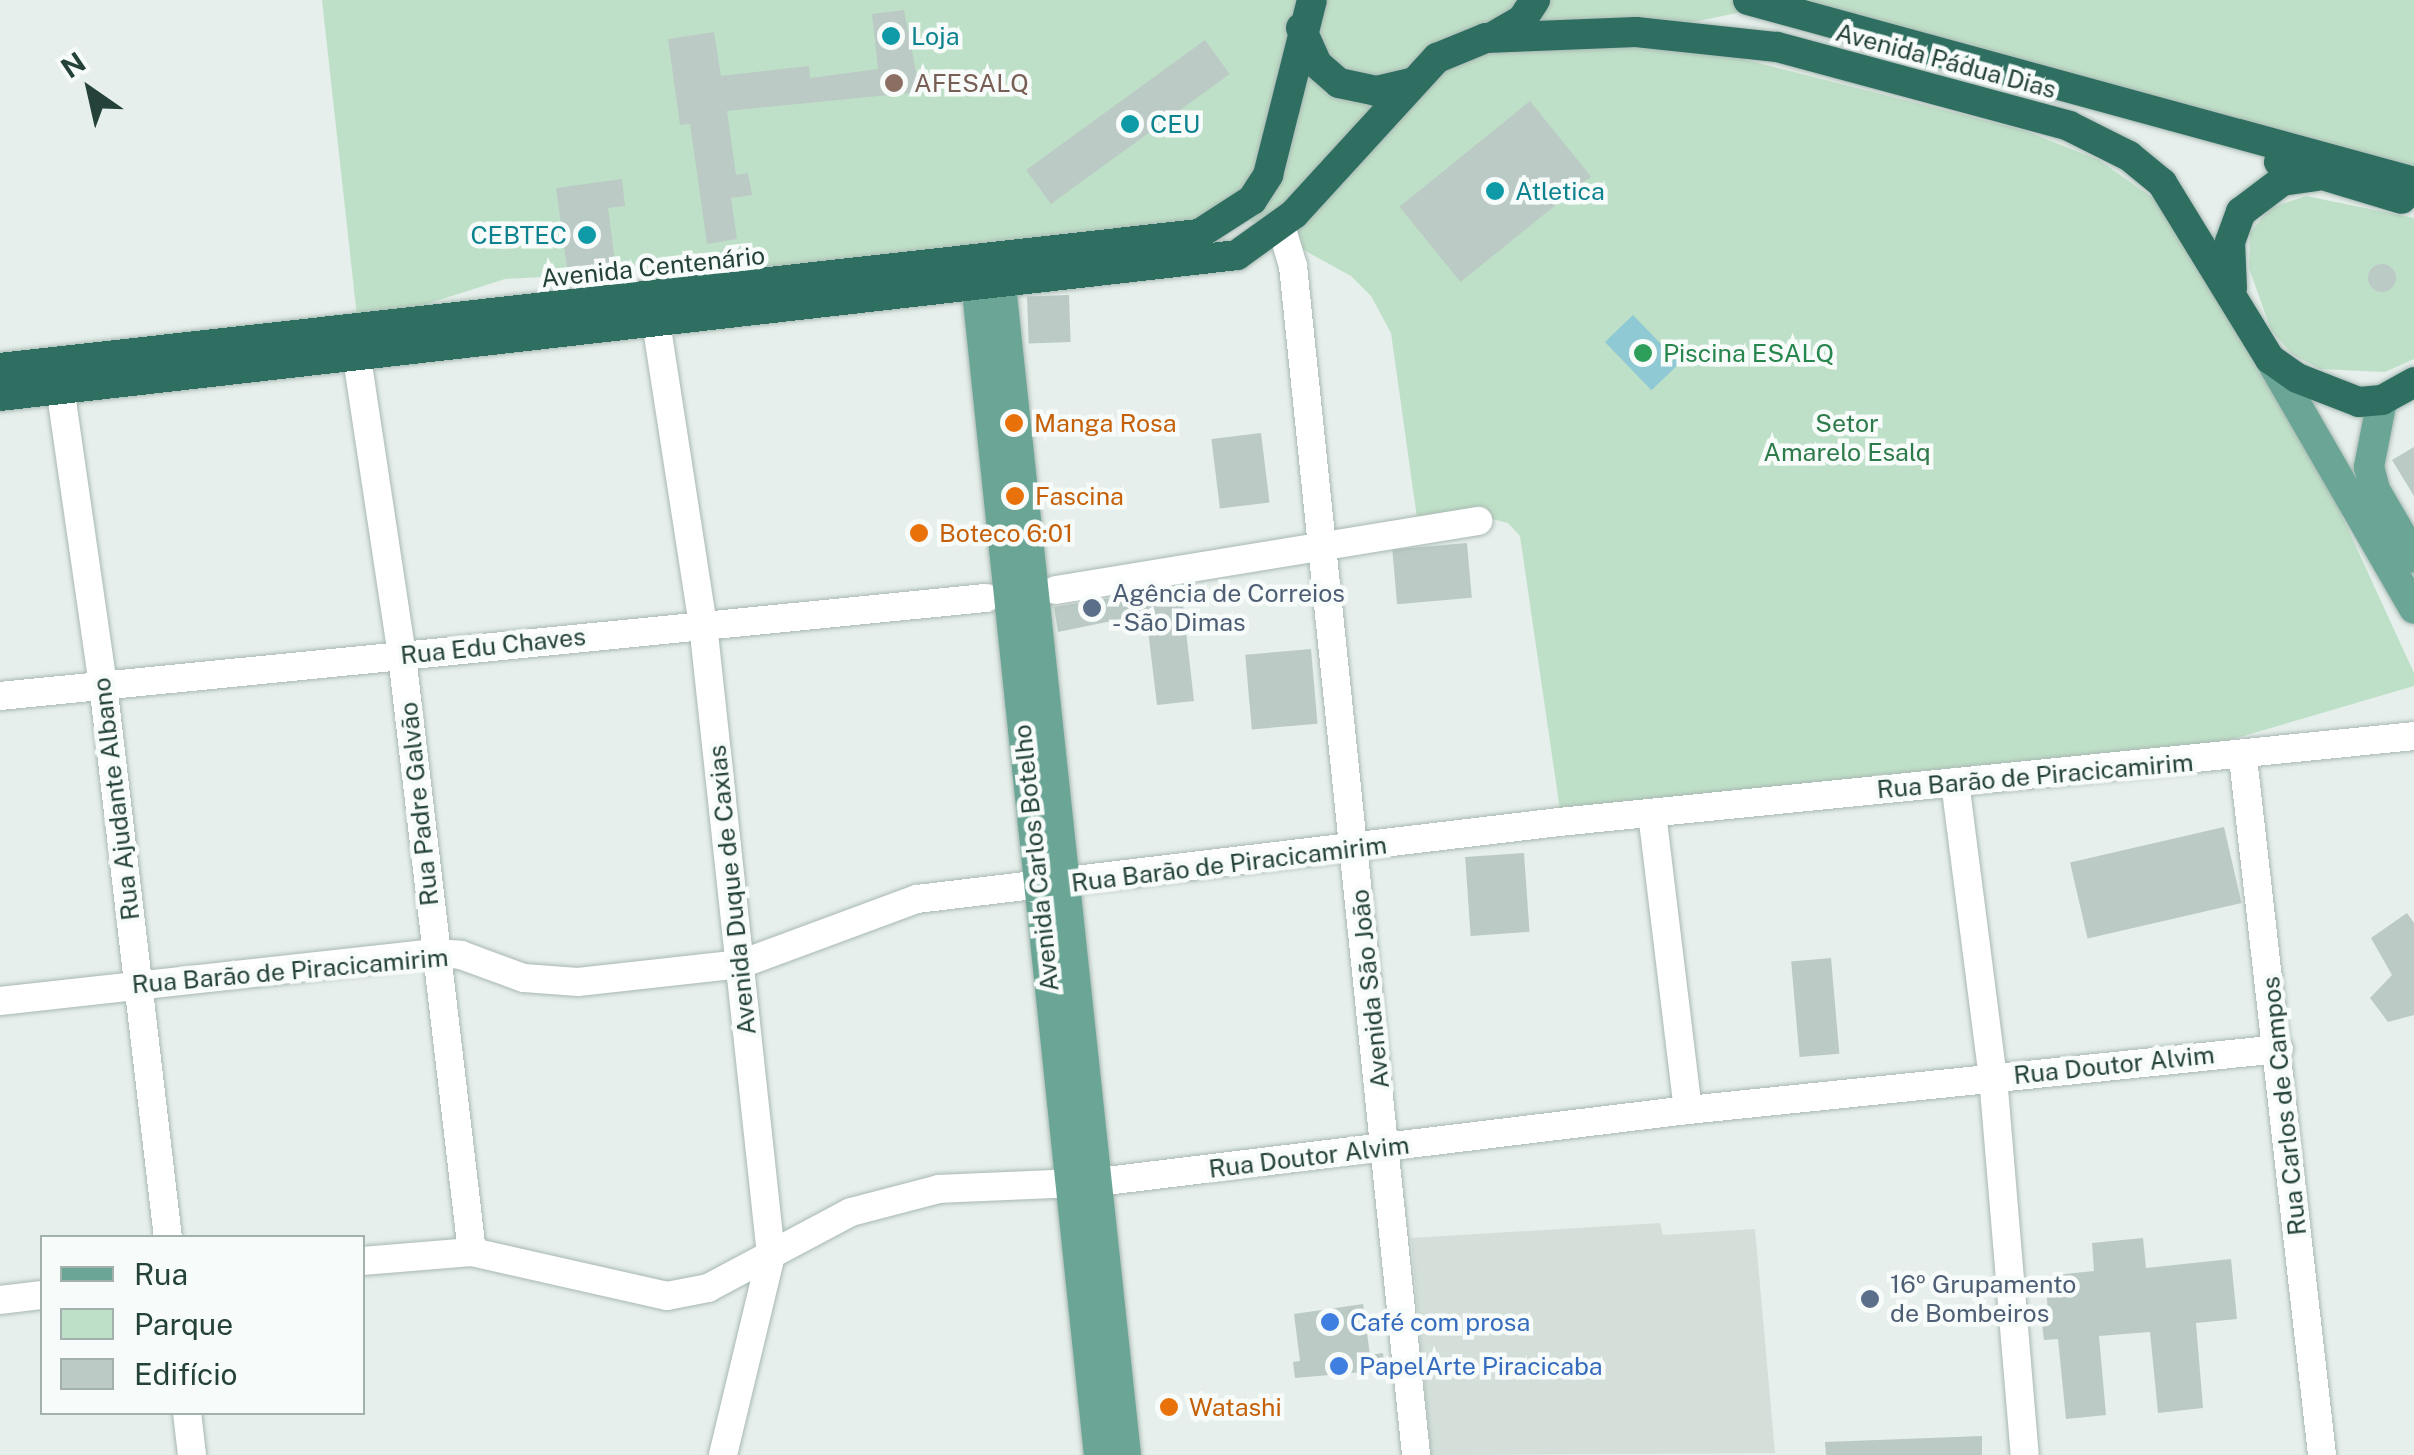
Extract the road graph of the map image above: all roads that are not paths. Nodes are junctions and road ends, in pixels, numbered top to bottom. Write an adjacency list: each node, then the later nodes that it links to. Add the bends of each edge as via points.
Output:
1 (1535, 0): 4 (highway, via 1522,20)
2 (1747, 0): 5 (highway, via 1738,16); 6 (highway, Avenida Pádua Dias)
3 (1307, 14): 7 (highway, via 1317,64 1339,82 1376,91); 13 (highway, Avenida Centenário, via 1276,156 1252,200 1200,234)
4 (1486, 38): 5 (highway, Avenida Pádua Dias, via 1636,32); 7 (highway, Avenida Pádua Dias, via 1437,58)
5 (1697, 38): 15 (highway, Avenida Pádua Dias, via 1777,47 2002,104 2112,145 2162,183)
6 (1982, 63): 8 (highway); 9 (highway, Avenida Pádua Dias)
7 (1410, 83): 11 (highway, Avenida Pádua Dias)
8 (2319, 176): 10 (highway); 15 (highway, via 2282,181 2242,212 2228,260)
9 (2414, 182)
10 (2414, 202)
11 (1281, 226): 12 (highway, Avenida Pádua Dias); 14 (street, Avenida São João)
12 (1249, 250): 13 (highway, Avenida Pádua Dias); 14 (street, via 1282,263)
13 (984, 278): 16 (highway, Avenida Centenário); 20 (highway, Avenida Centenário); 39 (main road, Avenida Carlos Botelho)
14 (1293, 284): 25 (street, Avenida São João)
15 (2233, 294): 18 (highway, Avenida Pádua Dias)
16 (656, 322): 17 (highway, Avenida Centenário); 30 (street, Avenida Duque de Caxias)
17 (357, 358): 20 (highway, Avenida Centenário); 31 (street, Rua Padre Galvão)
18 (2270, 359): 23 (highway, Avenida Pádua Dias, via 2317,387 2358,402); 29 (main road)
19 (0, 368): 20 (highway, Avenida Centenário)
20 (59, 376): 22 (highway, Avenida Centenário); 32 (street, Rua Ajudante Albano)
21 (2414, 382): 23 (highway)
22 (0, 396)
23 (2382, 400): 26 (main road, via 2369,467)
24 (1478, 520): 25 (street)
25 (1323, 551): 27 (street); 38 (street, Avenida São João)
26 (2414, 557)
27 (1056, 590)
28 (986, 598): 30 (street, Rua Edu Chaves)
29 (2414, 608)
30 (703, 624): 31 (street, Rua Edu Chaves); 41 (street, Avenida Duque de Caxias)
31 (402, 656): 32 (street, Rua Edu Chaves); 40 (street, Rua Padre Galvão)
32 (103, 684): 33 (street, Rua Edu Chaves); 42 (street, Rua Ajudante Albano)
33 (0, 696)
34 (2414, 736): 35 (street, Rua Barão de Piracicamirim)
35 (2243, 758): 36 (street, Rua Barão de Piracicamirim); 44 (street, Rua Carlos de Campos)
36 (1955, 782): 37 (street, Rua Barão de Piracicamirim); 45 (street)
37 (1652, 812): 38 (street, Rua Barão de Piracicamirim); 46 (street)
38 (1356, 850): 39 (street, Rua Barão de Piracicamirim); 47 (street, Avenida São João)
39 (1052, 885): 41 (street, Rua Barão de Piracicamirim, via 888,905); 48 (main road, Avenida Carlos Botelho)
40 (436, 953): 41 (street, Rua Barão de Piracicamirim, via 524,978 578,982); 42 (street, Rua Barão de Piracicamirim); 50 (street, Rua Padre Galvão)
41 (741, 964): 51 (street, Avenida Duque de Caxias)
42 (138, 985): 43 (street, Rua Barão de Piracicamirim); 49 (street, Rua Ajudante Albano)
43 (0, 1001)
44 (2279, 1049): 45 (street, Rua Doutor Alvim); 62 (street, Rua Carlos de Campos)
45 (1993, 1076): 46 (street, Rua Doutor Alvim); 61 (street)
46 (1688, 1110): 47 (street, Rua Doutor Alvim)
47 (1386, 1149): 48 (street, Rua Doutor Alvim); 60 (street, Avenida São João)
48 (1084, 1182): 51 (street, Rua Doutor Alvim, via 939,1190 851,1212); 58 (main road, Avenida Carlos Botelho); 59 (main road, Avenida Carlos Botelho)
49 (168, 1235)
50 (472, 1252): 51 (street, Rua Doutor Alvim, via 667,1296 708,1288); 52 (street, Rua Doutor Alvim)
51 (771, 1255): 57 (street, Avenida Duque de Caxias)
52 (365, 1261)
53 (40, 1295): 54 (street)
54 (0, 1300)
55 (187, 1415): 56 (street)
56 (192, 1455)
57 (723, 1455)
58 (1098, 1455)
59 (1126, 1455)
60 (1416, 1455)
61 (2025, 1455)
62 (2322, 1455)

